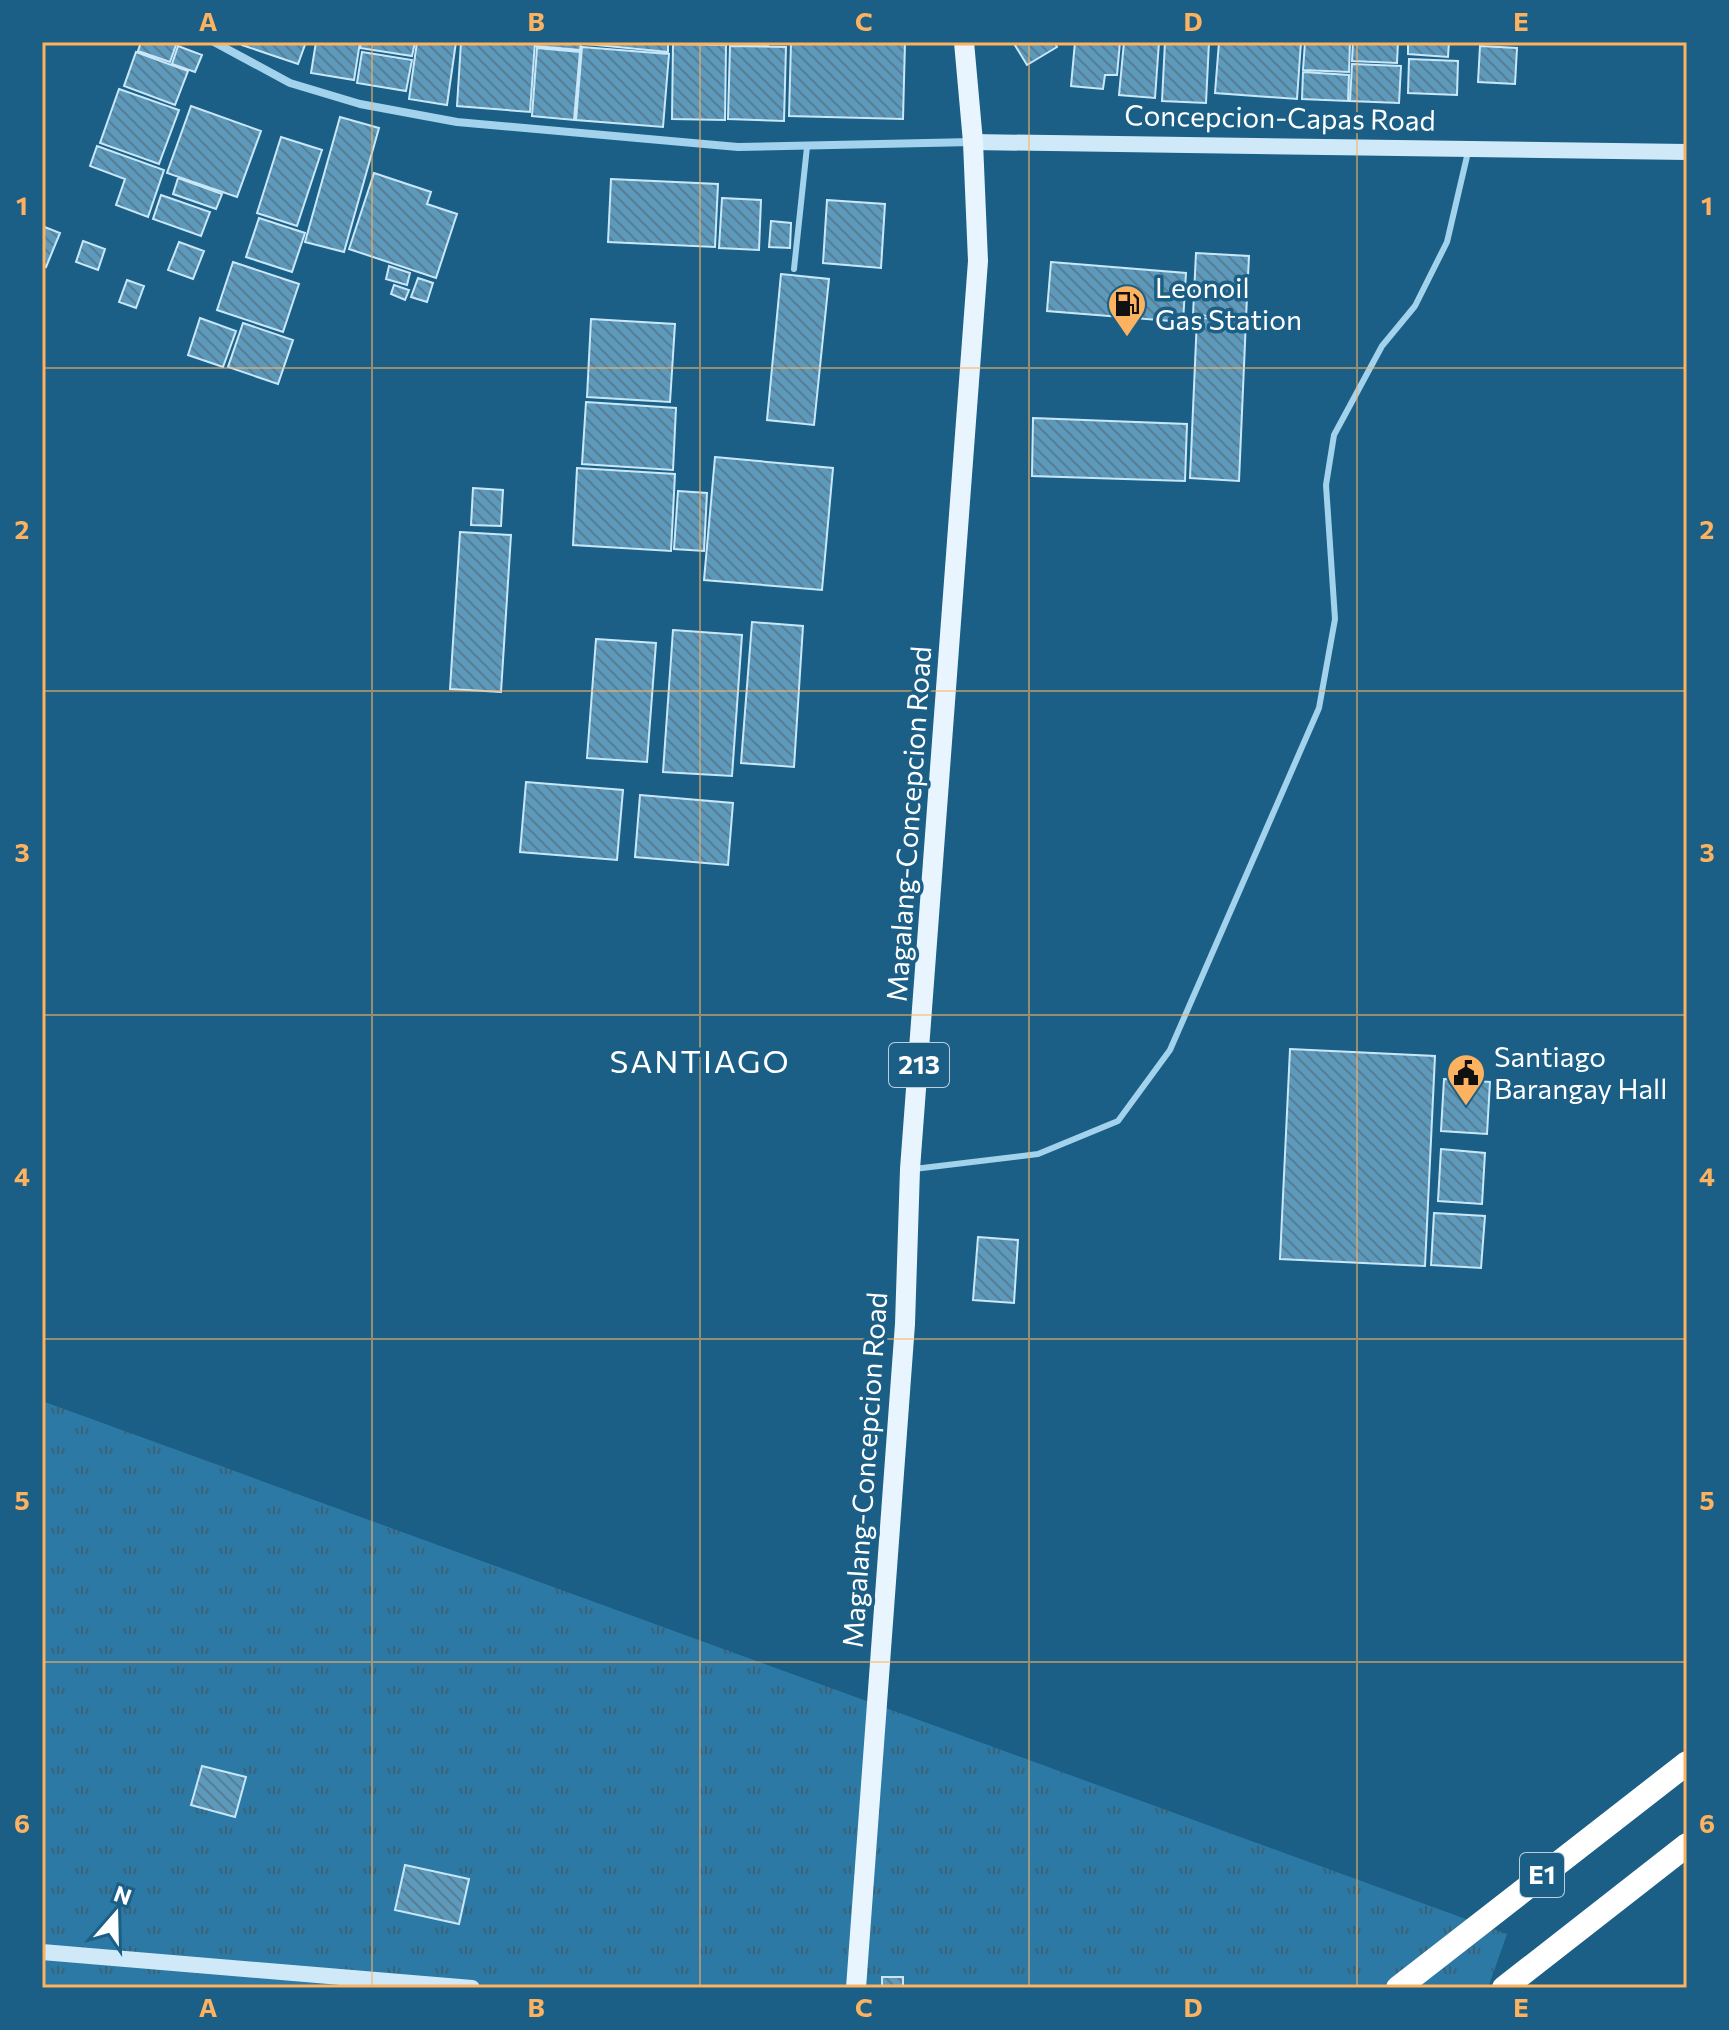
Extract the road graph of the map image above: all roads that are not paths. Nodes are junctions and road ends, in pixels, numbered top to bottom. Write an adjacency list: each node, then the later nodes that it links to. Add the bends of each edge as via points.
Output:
1 (214, 42): 4 (street, via 290,83 360,104 443,119 738,147)
2 (964, 42): 3 (main road, 213)
3 (973, 142): 4 (street); 5 (main road, Concepcion-Capas Road); 8 (main road, Magalang-Concepcion Road / 213, via 978,261)
4 (807, 147): 7 (lane)
5 (1469, 148): 6 (main road, Concepcion-Capas Road); 8 (lane, via 1447,242 1415,306 1382,346 1334,435 1326,485 1335,619 1319,708 1170,1050 1118,1121 1038,1154)
6 (1687, 152)
7 (794, 269)
8 (910, 1169): 13 (main road, Magalang-Concepcion Road / 213, via 905,1324)
9 (1687, 1763): 14 (highway, E1)
10 (1687, 1845): 15 (highway, E1)
11 (42, 1952): 12 (main road)
12 (472, 1988)
13 (856, 1988)
14 (1398, 1988)
15 (1504, 1988)

